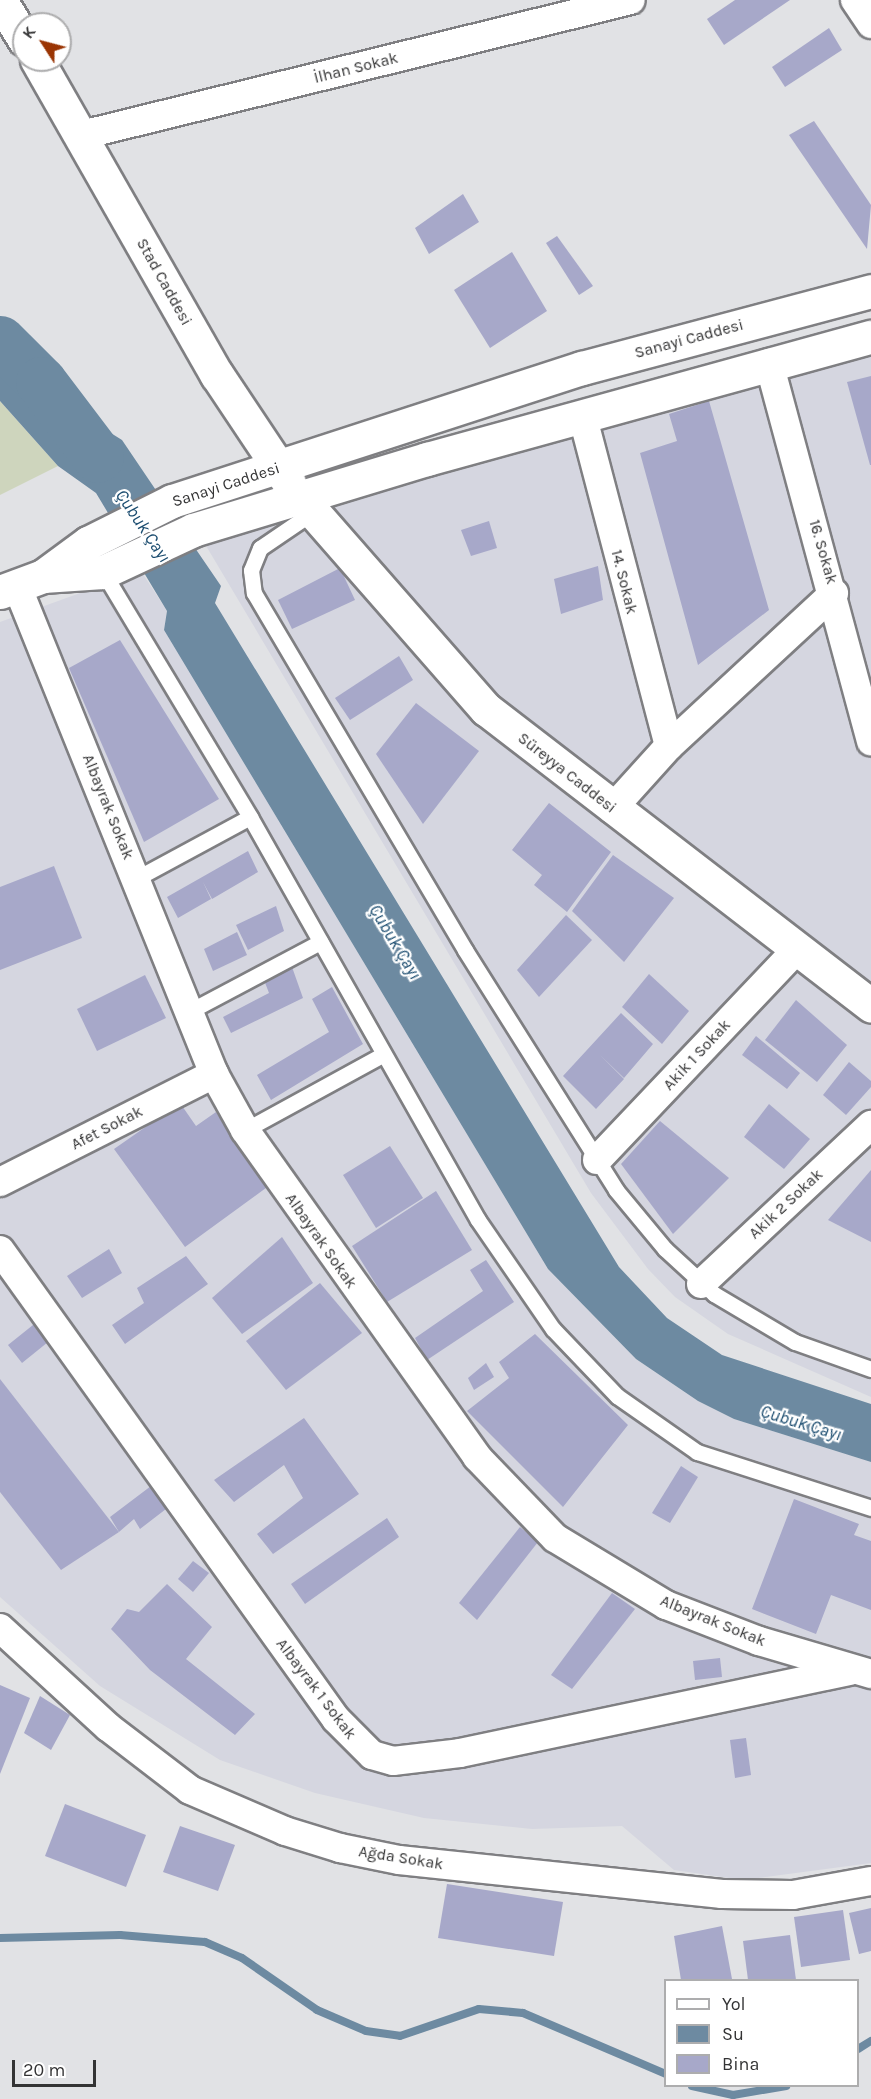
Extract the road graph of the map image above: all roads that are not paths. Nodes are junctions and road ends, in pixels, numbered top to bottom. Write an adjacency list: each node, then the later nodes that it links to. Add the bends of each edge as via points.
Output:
1 (0, 0): 4 (main road)
2 (631, 0): 7 (street, İlhan Sokak)
3 (855, 0): 5 (street)
4 (12, 20)
5 (871, 24)
6 (44, 72): 7 (main road, Stad Caddesi)
7 (82, 135): 12 (main road, Stad Caddesi, via 217,375)
8 (871, 291): 12 (main road, Sanayi Caddesi, via 582,368)
9 (871, 337): 10 (main road, Sanayi Caddesi)
10 (769, 363): 11 (main road, Sanayi Caddesi); 16 (street, 16. Sokak)
11 (583, 418): 13 (main road, Sanayi Caddesi); 18 (street, 14. Sokak)
12 (276, 468): 13 (main road, Stad Caddesi); 15 (main road, Sanayi Caddesi, via 172,501)
13 (307, 505): 14 (main road, Sanayi Caddesi, via 193,530); 19 (main road, Süreyya Caddesi, via 486,709); 30 (lane, via 260,548 251,570 254,594)
14 (103, 572): 15 (main road, Sanayi Caddesi); 20 (lane)
15 (15, 581): 21 (street, Albayrak Sokak)
16 (834, 593): 17 (street, 16. Sokak); 18 (street)
17 (871, 742)
18 (669, 746): 19 (street)
19 (612, 809): 23 (main road, Süreyya Caddesi)
20 (250, 817): 21 (lane); 22 (lane)
21 (137, 878): 25 (street, Albayrak Sokak)
22 (320, 942): 25 (lane); 26 (lane)
23 (797, 949): 24 (main road, Süreyya Caddesi); 30 (street, Akik 1 Sokak)
24 (865, 995)
25 (186, 1013): 27 (street, Albayrak Sokak)
26 (382, 1055): 29 (lane); 35 (lane, via 531,1299 609,1389 697,1452)
27 (214, 1074): 29 (street, Albayrak Sokak); 31 (street, Afet Sokak)
28 (871, 1125): 33 (street, Akik 2 Sokak)
29 (244, 1130): 37 (street, Albayrak Sokak, via 477,1457 533,1518 666,1605)
30 (597, 1160): 33 (lane, via 636,1217)
31 (0, 1182)
32 (0, 1250): 37 (street, Albayrak 1 Sokak, via 336,1719 372,1755 393,1761 460,1753)
33 (701, 1284): 34 (lane, via 762,1326)
34 (871, 1369)
35 (871, 1508)
36 (0, 1628): 38 (street, Ağda Sokak, via 108,1727 190,1790 329,1845 399,1860 722,1894 793,1895)
37 (862, 1672)
38 (871, 1881)

